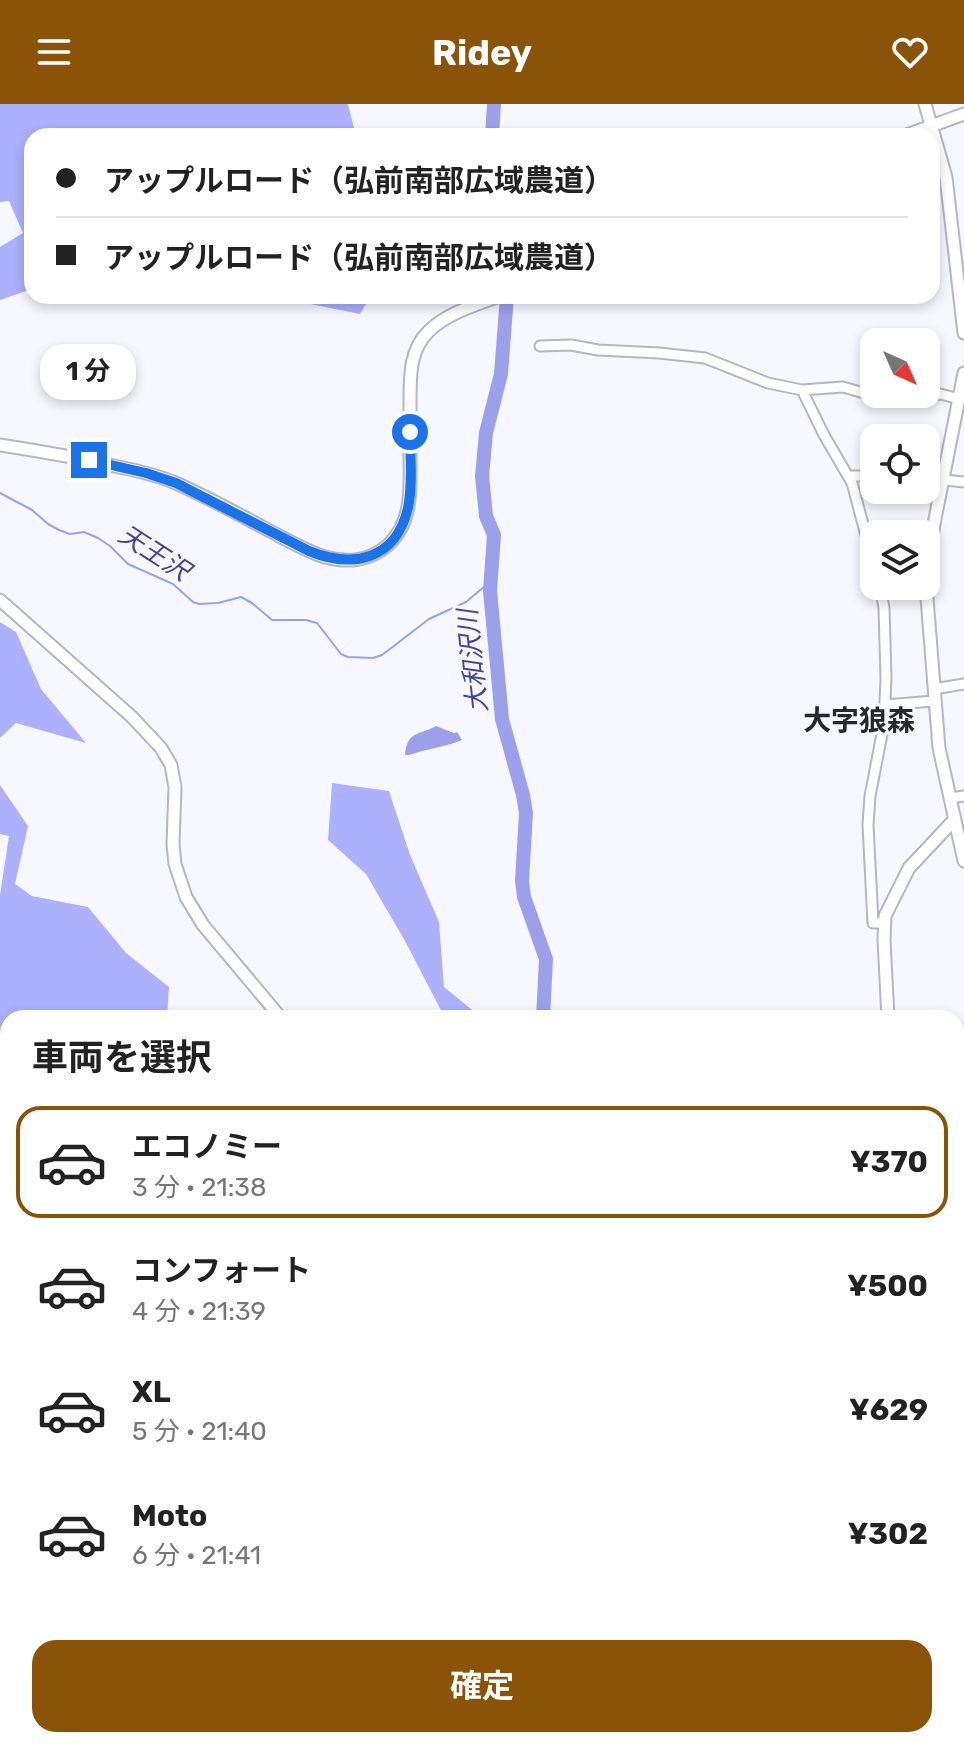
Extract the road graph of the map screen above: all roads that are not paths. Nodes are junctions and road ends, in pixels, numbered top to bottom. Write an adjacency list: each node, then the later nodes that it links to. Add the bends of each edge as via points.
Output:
1 (925, 104): 3 (street)
2 (964, 114): 3 (street)
3 (932, 125): 4 (street); 5 (street)
4 (924, 128)
5 (933, 128)
6 (940, 155): 7 (street)
7 (959, 245): 9 (street)
8 (480, 304): 14 (street, via 441,321 417,347 410,379 407,511 388,545 367,558 324,557 146,473)
9 (964, 333)
10 (540, 346): 12 (street, via 705,358 768,383)
11 (964, 373): 13 (street)
12 (802, 390): 13 (street, via 843,387 901,401 940,394); 15 (street)
13 (960, 399): 17 (street)
14 (0, 445)
15 (848, 476): 16 (street); 19 (street)
16 (860, 476)
17 (942, 481): 18 (street); 20 (street)
18 (964, 482)
19 (862, 520)
20 (935, 520)
21 (0, 600): 32 (street, via 161,748 175,787 175,864 186,897)
22 (883, 600): 26 (street)
23 (927, 600): 25 (street)
24 (964, 684): 25 (street)
25 (934, 695): 26 (street); 28 (street)
26 (885, 705): 31 (street, via 868,825 873,923)
27 (964, 796): 28 (street)
28 (950, 798): 29 (street)
29 (955, 819): 30 (street); 31 (street, via 909,868)
30 (964, 861)
31 (884, 923): 33 (street)
32 (274, 1010)
33 (888, 1010)

